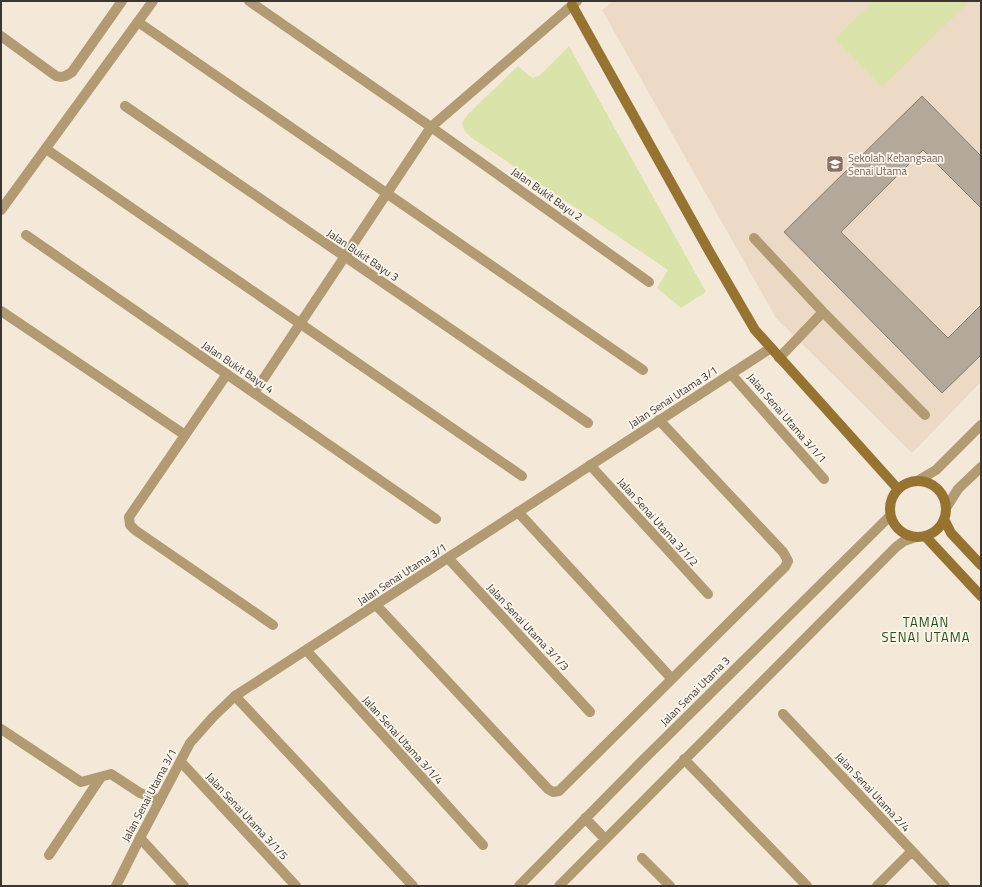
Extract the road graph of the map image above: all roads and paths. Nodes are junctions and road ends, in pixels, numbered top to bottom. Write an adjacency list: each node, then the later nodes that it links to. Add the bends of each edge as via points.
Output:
1 (122, 1): 6 (street, via 66,77 56,76)
2 (153, 1): 5 (street)
3 (249, 1): 8 (street, Jalan Bukit Bayu 2)
4 (572, 2): 8 (street); 19 (street, via 709,251 756,330)
5 (138, 22): 9 (street); 10 (street)
6 (1, 36)
7 (125, 106): 14 (street, Jalan Bukit Bayu 3)
8 (431, 127): 10 (street); 15 (street, Jalan Bukit Bayu 2)
9 (46, 149): 11 (street); 18 (street)
10 (387, 193): 14 (street); 21 (street)
11 (1, 210)
12 (26, 235): 22 (street, Jalan Bukit Bayu 4)
13 (754, 238): 17 (street)
14 (345, 256): 18 (street); 27 (street, Jalan Bukit Bayu 3)
15 (649, 282)
16 (1, 311): 29 (street)
17 (823, 312): 20 (street); 25 (street)
18 (300, 324): 24 (street); 32 (street)
19 (770, 348): 20 (street); 23 (street, Jalan Senai Utama 3/1)
20 (779, 358): 35 (street)
21 (643, 370)
22 (227, 374): 24 (street, Jalan Bukit Bayu 4); 29 (street)
23 (731, 374): 26 (street, Jalan Senai Utama 3/1); 33 (street, Jalan Senai Utama 3/1/1)
24 (254, 393): 39 (street, Jalan Bukit Bayu 4)
25 (924, 416)
26 (659, 420): 30 (street, Jalan Senai Utama 3/1); 49 (street, via 783,552 788,561 785,567)
27 (588, 423)
28 (981, 425): 34 (street, via 936,470)
29 (186, 435): 47 (street, via 129,517 130,525)
30 (590, 465): 37 (street, Jalan Senai Utama 3/1); 44 (street, Jalan Senai Utama 3/1/2)
31 (981, 467): 36 (street, via 958,489)
32 (522, 476)
33 (824, 479)
34 (920, 480): 35 (street, via 910,481); 36 (street, via 935,486 945,500)
35 (898, 489): 38 (street, via 891,498)
36 (946, 508): 40 (street)
37 (518, 512): 42 (street, Jalan Senai Utama 3/1); 49 (street)
38 (890, 516): 41 (street, via 900,530 908,535); 58 (street, Jalan Senai Utama 3)
39 (436, 519)
40 (944, 519): 41 (street, via 940,527); 43 (street, via 951,533)
41 (921, 536): 45 (street); 54 (street, via 904,541 896,547)
42 (448, 558): 46 (street, Jalan Senai Utama 3/1); 51 (street, Jalan Senai Utama 3/1/3)
43 (981, 565)
44 (708, 594)
45 (981, 596)
46 (376, 605): 48 (street, Jalan Senai Utama 3/1); 49 (street, via 548,789 554,792 559,791)
47 (273, 626)
48 (306, 650): 50 (street, Jalan Senai Utama 3/1); 61 (street, Jalan Senai Utama 3/1/4)
49 (672, 679)
50 (235, 696): 55 (street, Jalan Senai Utama 3/1, via 190,743); 68 (street)
51 (590, 712)
52 (783, 714): 62 (street, Jalan Senai Utama 2/4)
53 (1, 729): 56 (street, via 81,782)
54 (684, 759): 60 (street); 72 (street)
55 (181, 762): 57 (street, Jalan Senai Utama 3/1); 67 (street, Jalan Senai Utama 3/1/5)
56 (101, 777): 57 (street, via 111,774 140,793); 63 (street)
57 (160, 800): 59 (street, Jalan Senai Utama 3/1)
58 (585, 818): 60 (street); 69 (street, Jalan Senai Utama 3)
59 (140, 838): 65 (street, Jalan Senai Utama 3/1); 66 (street)
60 (605, 839): 70 (street)
61 (483, 845)
62 (912, 851): 73 (street); 74 (street, Jalan Senai Utama 2/4)
63 (49, 855)
64 (642, 858): 71 (street)
65 (116, 886)
66 (184, 886)
67 (296, 886)
68 (413, 886)
69 (519, 886)
70 (559, 886)
71 (670, 886)
72 (807, 886)
73 (877, 886)
74 (945, 886)

